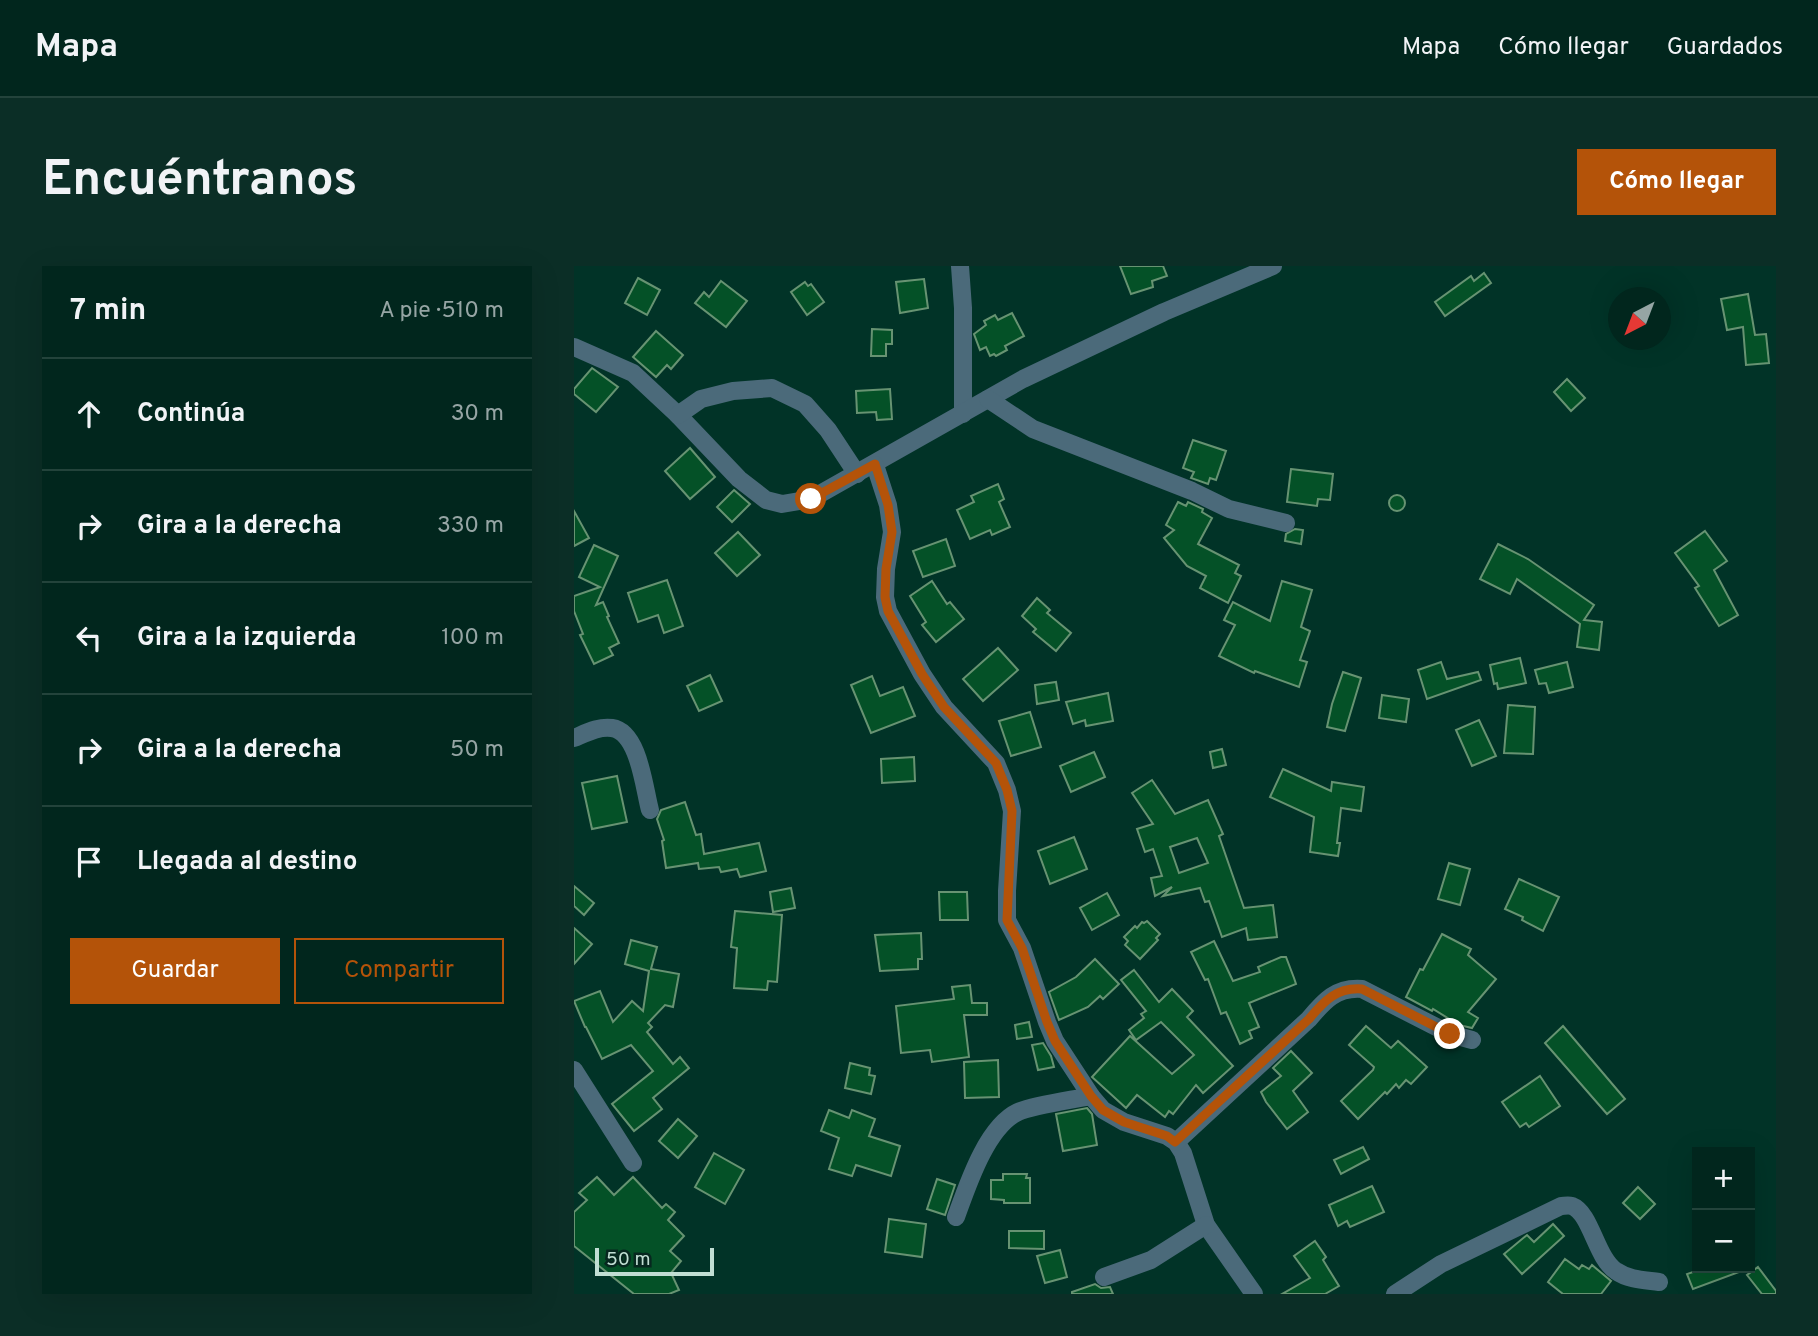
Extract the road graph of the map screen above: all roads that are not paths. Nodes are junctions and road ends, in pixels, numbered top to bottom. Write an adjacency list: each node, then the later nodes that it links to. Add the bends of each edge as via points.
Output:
1 (960, 266): 5 (street)
2 (1273, 266): 4 (street, via 1164,312)
3 (574, 347): 6 (street, via 633,373)
4 (988, 399): 5 (street); 9 (street, via 1033,429 1229,509)
5 (963, 414): 7 (street)
6 (678, 415): 8 (street, via 739,479 766,500 782,504 811,499); 8 (street, via 701,399 772,388 805,404)
7 (875, 464): 8 (street); 14 (street, via 892,532 886,569 888,611 944,707 996,763 1012,811 1007,920 1022,948 1055,1041)
8 (857, 474)
9 (1286, 523)
10 (574, 738): 11 (street, via 613,728 626,736 634,747)
11 (650, 810)
12 (1472, 1040): 15 (street, via 1450,1034 1362,989 1349,988 1328,997)
13 (574, 1070): 16 (street)
14 (1091, 1096): 15 (street, via 1103,1110 1124,1122); 17 (street, via 1018,1112 1004,1122 969,1181)
15 (1175, 1142): 18 (street, via 1183,1153)
16 (633, 1163)
17 (956, 1217)
18 (1206, 1225): 19 (street, via 1151,1260); 21 (street)
19 (1104, 1277)
20 (1659, 1282): 22 (street, via 1628,1278 1612,1269 1581,1213 1572,1206 1561,1206 1441,1264)
21 (1254, 1294)
22 (1395, 1294)

